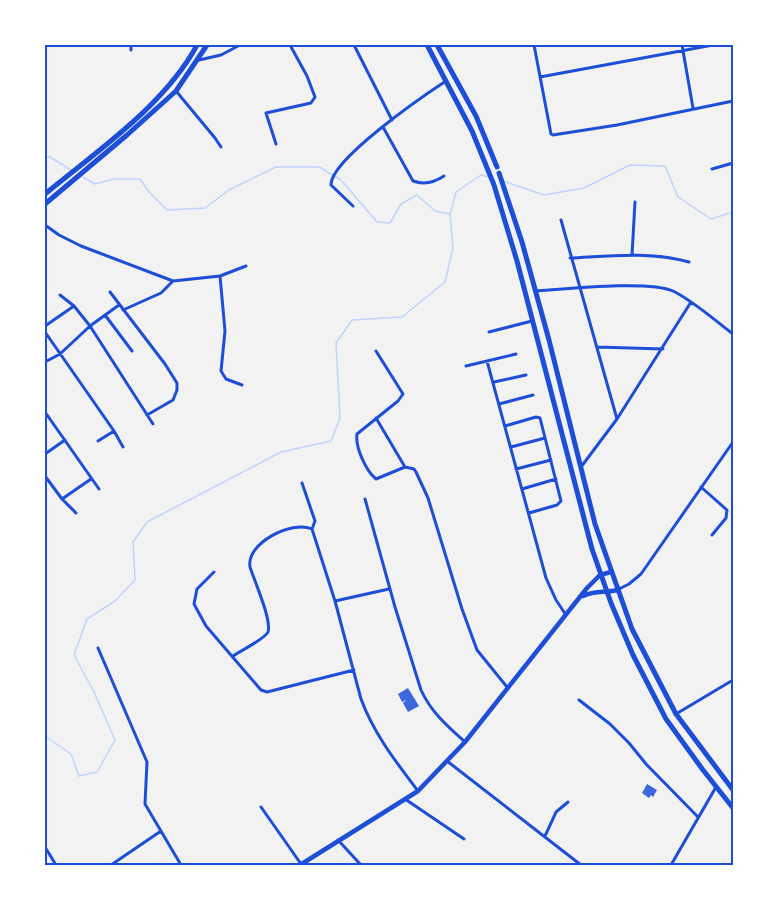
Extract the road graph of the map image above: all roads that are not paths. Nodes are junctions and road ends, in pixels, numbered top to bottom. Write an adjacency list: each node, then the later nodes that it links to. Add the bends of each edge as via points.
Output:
1 (197, 45): 27 (main road, via 169,87)
2 (207, 45): 12 (main road)
3 (240, 45): 12 (street)
4 (290, 45): 20 (street, via 315,97 311,103 267,112)
5 (354, 45): 18 (street)
6 (427, 45): 14 (main road)
7 (437, 45): 23 (main road, via 476,116)
8 (534, 45): 13 (street)
9 (682, 45): 11 (street)
10 (713, 45): 11 (street)
11 (683, 50): 13 (street); 17 (street)
12 (199, 60): 15 (main road)
13 (540, 77): 17 (street, via 551,134 555,135)
14 (446, 81): 18 (street); 48 (main road, via 488,167)
15 (176, 91): 21 (street); 29 (main road)
16 (733, 101): 17 (street)
17 (693, 109)
18 (392, 120): 19 (street)
19 (383, 127): 26 (street, via 413,181 434,181); 30 (street, via 347,157 332,178 330,186)
20 (276, 144)
21 (221, 147)
22 (733, 163): 24 (street)
23 (497, 166)
24 (712, 169)
25 (499, 173): 40 (main road)
26 (444, 176)
27 (45, 194)
28 (635, 202): 33 (street)
29 (45, 204)
30 (353, 206)
31 (561, 220): 34 (street)
32 (45, 225): 38 (street, via 81,246)
33 (632, 255): 34 (street); 35 (street)
34 (570, 258): 39 (street)
35 (689, 261)
36 (246, 266): 37 (street)
37 (220, 276): 38 (street); 64 (street, via 225,331 222,371 226,379)
38 (172, 281): 46 (street, via 161,293)
39 (580, 288): 40 (street); 43 (street, via 659,288); 53 (street)
40 (535, 291): 83 (main road)
41 (110, 292): 44 (street)
42 (60, 295): 45 (street)
43 (691, 302): 52 (street); 54 (street)
44 (119, 305): 46 (street); 47 (street)
45 (74, 306): 49 (street); 50 (street)
46 (123, 310): 68 (street, via 177,383 173,400)
47 (105, 315): 49 (street); 55 (street)
48 (532, 321): 51 (street); 100 (main road)
49 (90, 326): 57 (street); 68 (street)
50 (45, 329): 57 (street)
51 (489, 332)
52 (732, 332)
53 (597, 346): 54 (street); 70 (street)
54 (663, 348): 70 (street)
55 (132, 351)
56 (376, 351): 69 (street, via 403,394)
57 (60, 354): 60 (street); 73 (street)
58 (516, 354): 59 (street)
59 (487, 361): 61 (street); 63 (street)
60 (45, 363)
61 (466, 366)
62 (526, 375): 63 (street)
63 (494, 382): 66 (street)
64 (242, 385)
65 (533, 395): 66 (street)
66 (500, 404): 72 (street)
67 (45, 412): 75 (street)
68 (147, 415): 71 (street)
69 (376, 418): 82 (street); 82 (street, via 356,437 370,472 377,479)
70 (617, 419): 83 (street)
71 (153, 424)
72 (505, 426): 74 (street, via 538,417); 79 (street)
73 (114, 431): 76 (street); 78 (street)
74 (545, 438): 79 (street); 81 (street)
75 (65, 440): 80 (street); 86 (street)
76 (99, 441)
77 (733, 442): 89 (street)
78 (123, 447)
79 (511, 447): 84 (street)
80 (45, 454)
81 (551, 460): 84 (street); 87 (street)
82 (405, 467): 111 (street, via 414,469 428,498 477,650)
83 (582, 467): 99 (main road)
84 (516, 469): 91 (street)
85 (45, 476): 92 (street)
86 (91, 479): 90 (street); 92 (street)
87 (556, 479): 91 (street); 95 (street, via 561,501)
88 (302, 483): 96 (street, via 315,521)
89 (701, 487): 97 (street, via 727,510 726,518); 102 (street, via 641,574)
90 (99, 489)
91 (522, 489): 95 (street)
92 (62, 499): 94 (street)
93 (365, 499): 101 (street)
94 (76, 513)
95 (528, 513): 106 (street, via 548,583)
96 (312, 529): 105 (street); 108 (street, via 304,526 279,533 254,548 249,562 269,629)
97 (712, 535)
98 (214, 572): 108 (street, via 197,589 194,604 206,626)
99 (611, 572): 100 (street); 102 (main road)
100 (600, 575): 103 (main road); 104 (street)
101 (390, 589): 105 (street); 114 (street, via 426,703)
102 (618, 590): 103 (street); 113 (main road, via 632,629)
103 (607, 593): 104 (street, via 596,591); 116 (main road, via 666,718)
104 (580, 597): 106 (street)
105 (335, 601): 109 (street)
106 (566, 615): 111 (street)
107 (98, 648): 124 (street, via 144,754 148,768 145,804)
108 (233, 656): 109 (street, via 265,692)
109 (354, 670): 118 (street, via 369,721)
110 (733, 680): 113 (street)
111 (509, 688): 114 (street)
112 (579, 700): 123 (street, via 610,724)
113 (676, 714): 117 (main road)
114 (465, 742): 115 (street)
115 (446, 761): 118 (street); 125 (street)
116 (716, 787): 122 (main road); 123 (street)
117 (733, 790)
118 (418, 791): 119 (street)
119 (404, 798): 126 (street); 127 (street)
120 (568, 802): 125 (street, via 556,812)
121 (261, 807): 132 (street)
122 (733, 808)
123 (698, 817): 135 (street)
124 (161, 831): 130 (street); 131 (street)
125 (545, 836): 134 (street)
126 (464, 839)
127 (338, 840): 132 (street); 133 (street)
128 (45, 847): 129 (street)
129 (56, 865)
130 (111, 865)
131 (181, 865)
132 (301, 865)
133 (361, 865)
134 (580, 865)
135 (671, 865)

